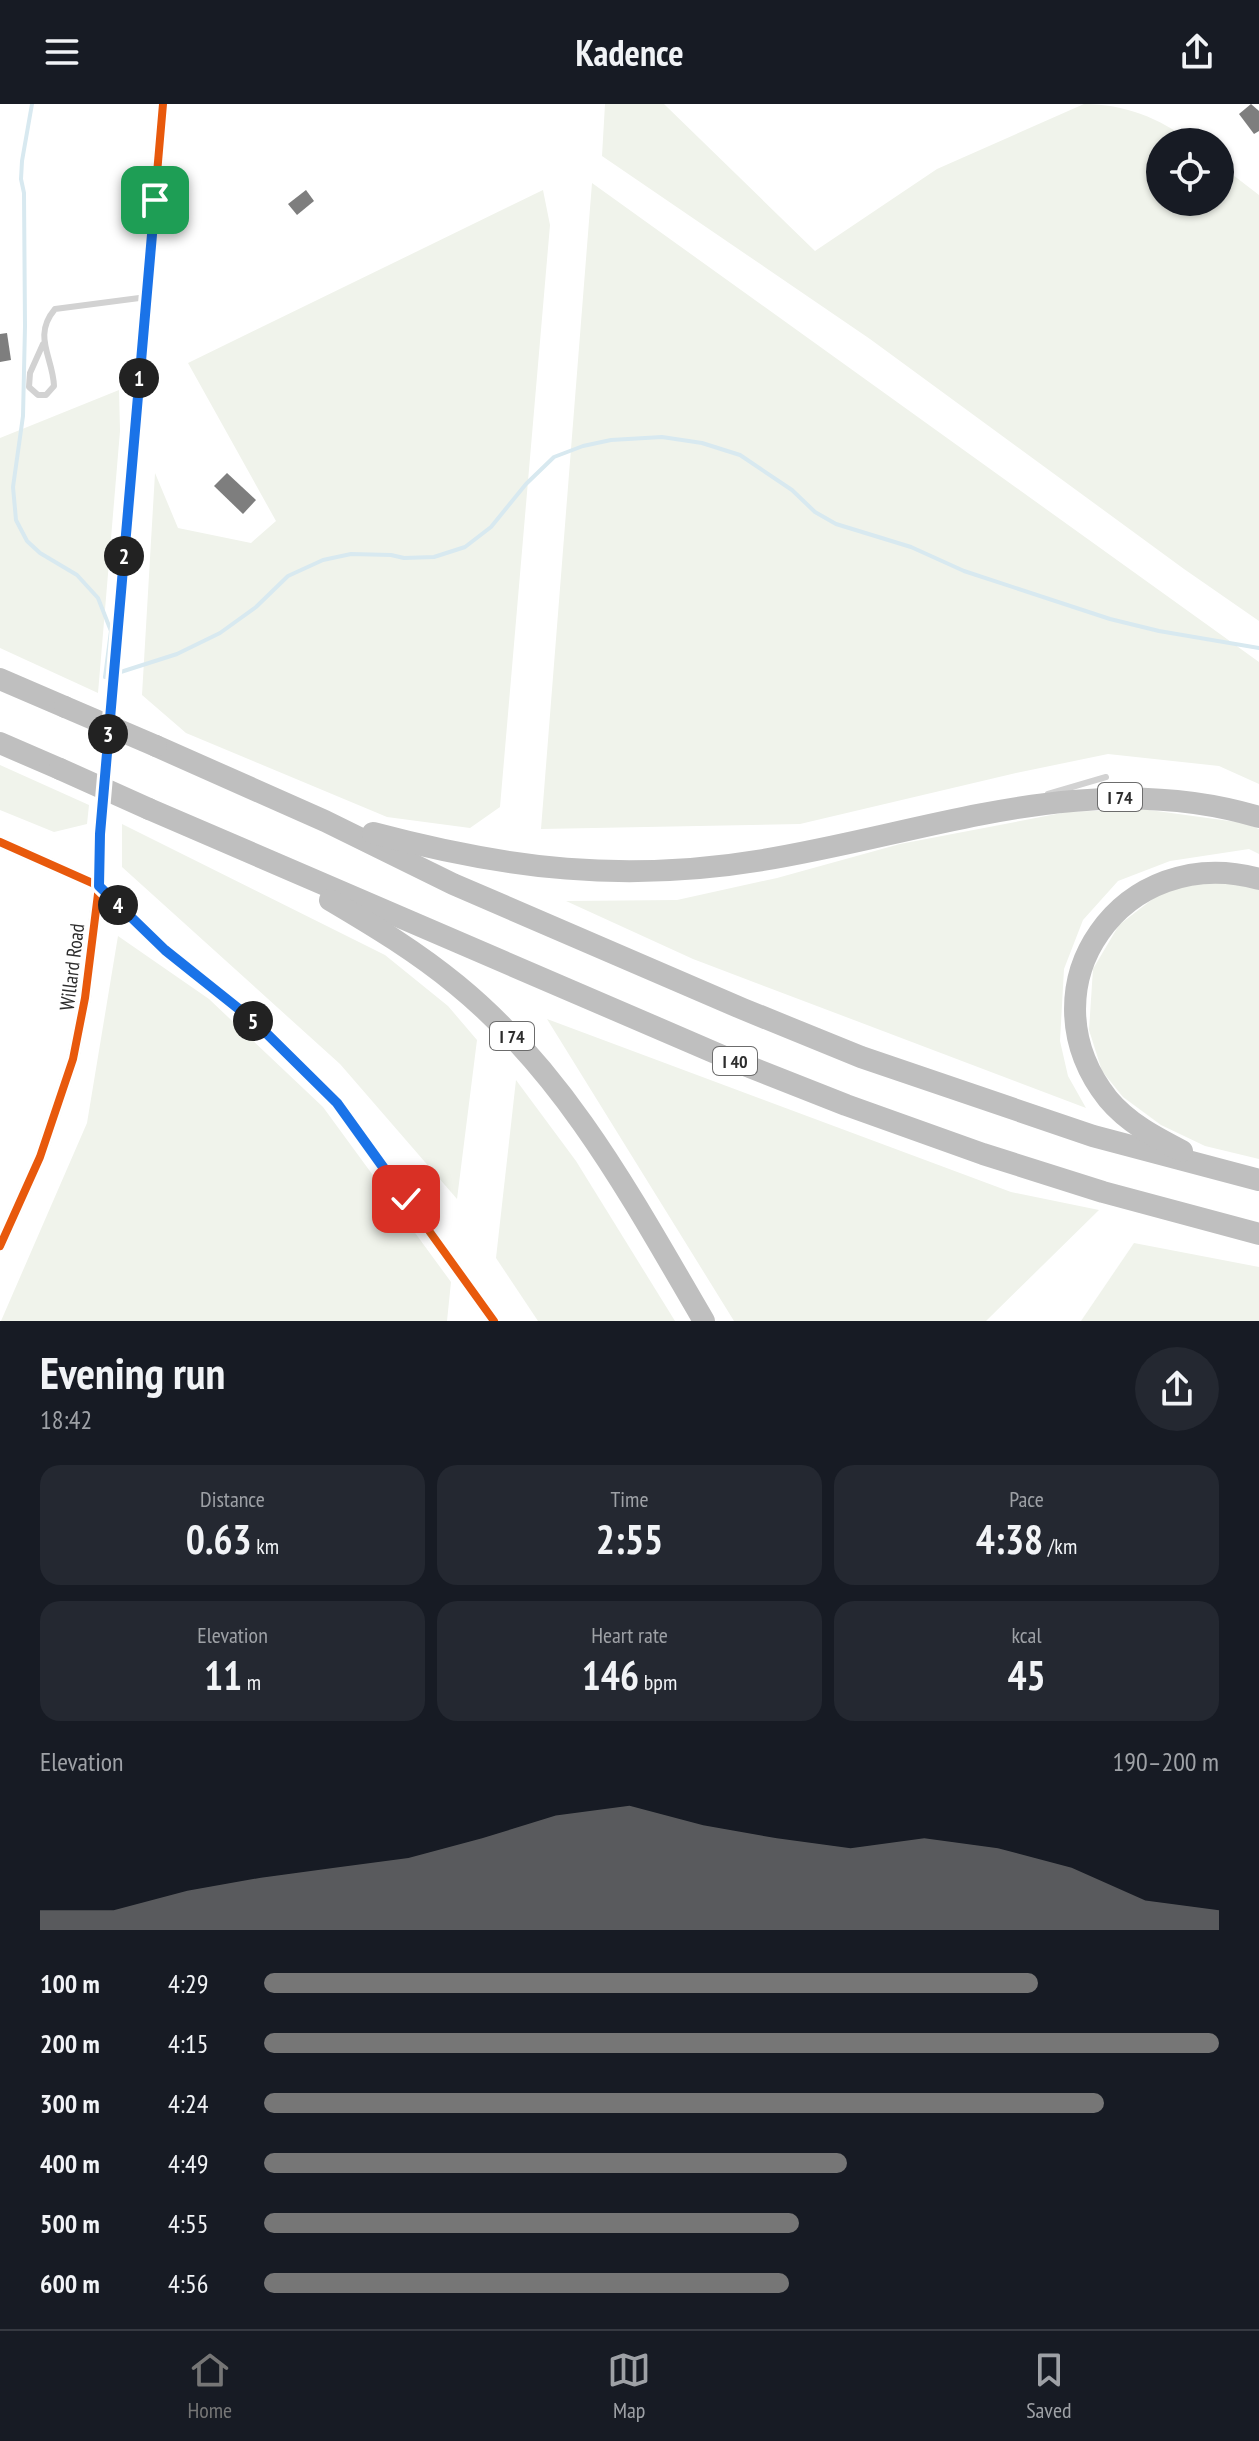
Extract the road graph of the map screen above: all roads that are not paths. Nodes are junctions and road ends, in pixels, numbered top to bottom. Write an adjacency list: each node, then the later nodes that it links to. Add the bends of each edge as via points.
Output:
1 (163, 104): 2 (street, Willard Road)
2 (147, 297): 3 (lane, via 55,309 47,318); 13 (street, Willard Road)
3 (43, 344): 3 (lane, via 54,386 38,395 29,387 30,373)
4 (0, 679): 9 (highway, I 40, bridge)
5 (0, 743): 11 (highway, I 40, bridge)
6 (1106, 777): 7 (lane)
7 (980, 814): 8 (highway, I 74, via 1124,797 1206,805); 9 (highway, I 74, via 761,860 636,873 512,865)
8 (1259, 817)
9 (325, 821): 14 (highway, I 40, via 453,884 849,1052 1004,1108)
10 (0, 842): 13 (street)
11 (227, 844): 16 (highway, I 40, via 846,1105 983,1154); 19 (highway, I 74, via 414,953 499,1023 575,1109)
12 (1259, 879): 14 (highway, via 1200,872 1142,893 1098,933 1076,995 1080,1043 1108,1098 1141,1128)
13 (99, 886): 17 (street, Willard Road, via 73,1059 40,1157); 18 (street, via 165,950 254,1021 337,1103)
14 (1219, 1170): 15 (highway, I 40)
15 (1259, 1180)
16 (1259, 1234)
17 (0, 1246)
18 (494, 1321)
19 (704, 1321)

